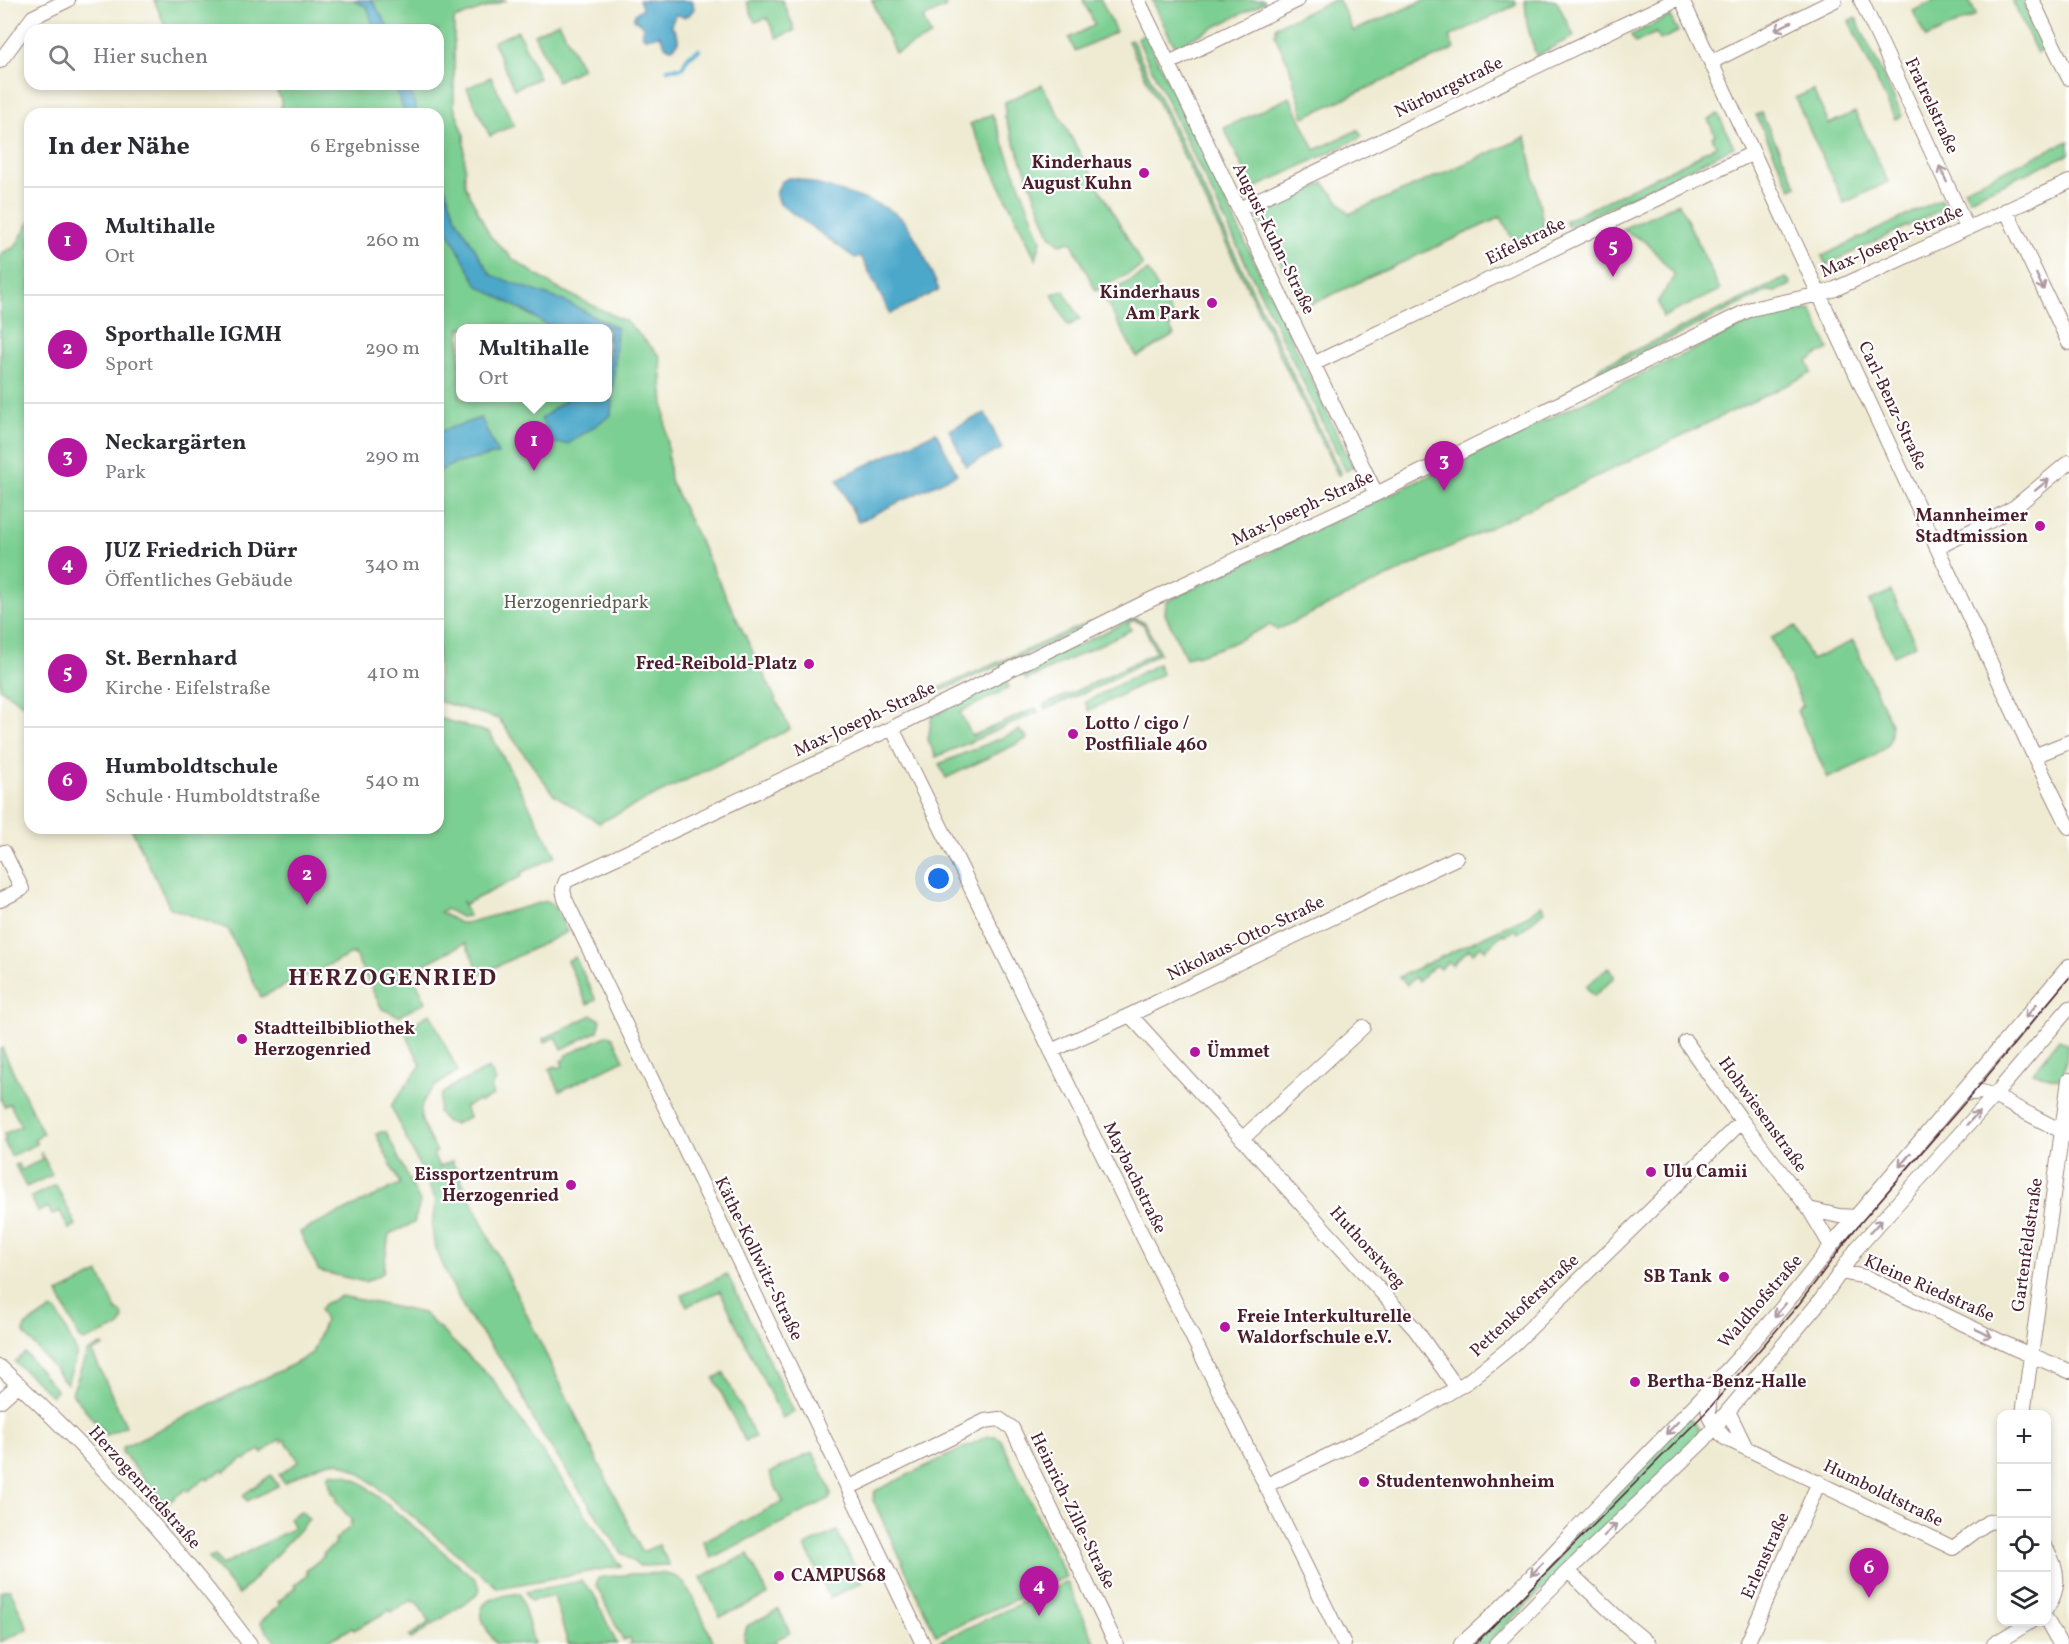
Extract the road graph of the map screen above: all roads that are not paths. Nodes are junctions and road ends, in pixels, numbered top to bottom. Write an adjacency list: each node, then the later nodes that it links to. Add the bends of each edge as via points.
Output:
1 (68, 0): 9 (street, via 33,17)
2 (1138, 0): 13 (street, August-Kuhn-Straße)
3 (1298, 0): 13 (street)
4 (1675, 0): 17 (street, Nürburgstraße)
5 (1682, 0): 12 (street, Carl-Benz-Straße)
6 (1835, 0): 12 (street, one-way to 12)
7 (1861, 0): 19 (street, Fratrelstraße, one-way to 7)
8 (2032, 0): 14 (street)
9 (28, 24)
10 (24, 29): 11 (street)
11 (0, 61)
12 (1711, 62): 15 (street, Carl-Benz-Straße)
13 (1168, 63): 17 (street, August-Kuhn-Straße)
14 (2069, 78)
15 (1754, 153): 20 (street, Carl-Benz-Straße); 22 (street, Eifelstraße)
16 (2069, 182): 18 (street, Max-Joseph-Straße)
17 (1239, 209): 22 (street, August-Kuhn-Straße)
18 (2006, 210): 19 (street, Max-Joseph-Straße); 21 (street, one-way to 21)
19 (1967, 228): 20 (street, Max-Joseph-Straße)
20 (1820, 294): 24 (street, Max-Joseph-Straße, via 1751,309); 25 (street, Carl-Benz-Straße)
21 (2069, 343)
22 (1313, 364): 24 (street, August-Kuhn-Straße)
23 (2069, 462): 25 (street, one-way to 23, via 2015,507)
24 (1376, 494): 26 (street, Max-Joseph-Straße)
25 (1938, 547): 28 (street, Carl-Benz-Straße)
26 (892, 728): 32 (street, Max-Joseph-Straße, via 576,876 566,881); 39 (street, Maybachstraße)
27 (2069, 742): 28 (street)
28 (2034, 756): 29 (street, Carl-Benz-Straße)
29 (2069, 827)
30 (0, 854): 33 (street, via 4,852 22,889)
31 (1456, 858): 36 (street, Nikolaus-Otto-Straße)
32 (563, 889): 63 (street, Käthe-Kollwitz-Straße)
33 (0, 900)
34 (2069, 966): 41 (street, Waldhofstraße, one-way to 41)
35 (2069, 1008): 42 (street)
36 (1130, 1015): 39 (street, Nikolaus-Otto-Straße); 45 (street, Huthorstweg)
37 (1363, 1027): 45 (street)
38 (1686, 1042): 43 (street, Hohwiesenstraße)
39 (1051, 1051): 62 (street, Maybachstraße)
40 (2069, 1080): 44 (street, Gartenfeldstraße)
41 (1961, 1094): 42 (street, via 1982,1092); 47 (street, Waldhofstraße, one-way to 47)
42 (1994, 1096): 44 (street); 49 (street, one-way to 42)
43 (1743, 1121): 46 (street, Hohwiesenstraße); 55 (street, Pettenkoferstraße, via 1512,1346)
44 (2065, 1133): 50 (street, Gartenfeldstraße)
45 (1242, 1139): 55 (street, Huthorstweg, via 1415,1329)
46 (1809, 1209): 47 (street); 48 (street, Hohwiesenstraße)
47 (1856, 1217): 48 (street, Waldhofstraße)
48 (1831, 1246): 54 (street, Waldhofstraße, one-way to 54, via 1802,1285)
49 (1840, 1272): 50 (street, Kleine Riedstraße, one-way to 50, via 1866,1277); 58 (street)
50 (2031, 1354): 52 (street, Kleine Riedstraße); 57 (street, Gartenfeldstraße)
51 (0, 1367): 53 (street, Herzogenriedstraße)
52 (2069, 1371)
53 (19, 1384): 56 (street); 72 (street, Herzogenriedstraße, via 86,1450 172,1545)
54 (1712, 1385): 59 (street, via 1707,1411); 76 (street, Waldhofstraße, one-way to 76)
55 (1457, 1388): 62 (street, Pettenkoferstraße, via 1410,1416)
56 (0, 1401)
57 (2024, 1410)
58 (1728, 1411): 59 (street); 60 (street)
59 (1714, 1427): 60 (street, Humboldtstraße, via 1725,1438); 68 (street, one-way to 59)
60 (1746, 1448): 61 (street, Humboldtstraße)
61 (1819, 1482): 64 (street, Humboldtstraße, via 1953,1548 1988,1522); 79 (street, Erlenstraße)
62 (1265, 1486): 75 (street, Maybachstraße)
63 (848, 1488): 73 (street, Käthe-Kollwitz-Straße); 74 (street, Heinrich-Zille-Straße, via 985,1421 999,1419 1012,1428)
64 (1997, 1521)
65 (2051, 1553): 67 (street)
66 (2069, 1556): 67 (street)
67 (2062, 1563): 69 (street)
68 (1568, 1571): 77 (street); 78 (street)
69 (2051, 1603)
70 (2023, 1626): 80 (street)
71 (2050, 1626): 81 (street)
72 (250, 1644)
73 (923, 1644)
74 (1116, 1644)
75 (1344, 1644)
76 (1461, 1644)
77 (1496, 1644)
78 (1649, 1644)
79 (1747, 1644)
80 (1994, 1644)
81 (2060, 1644)

